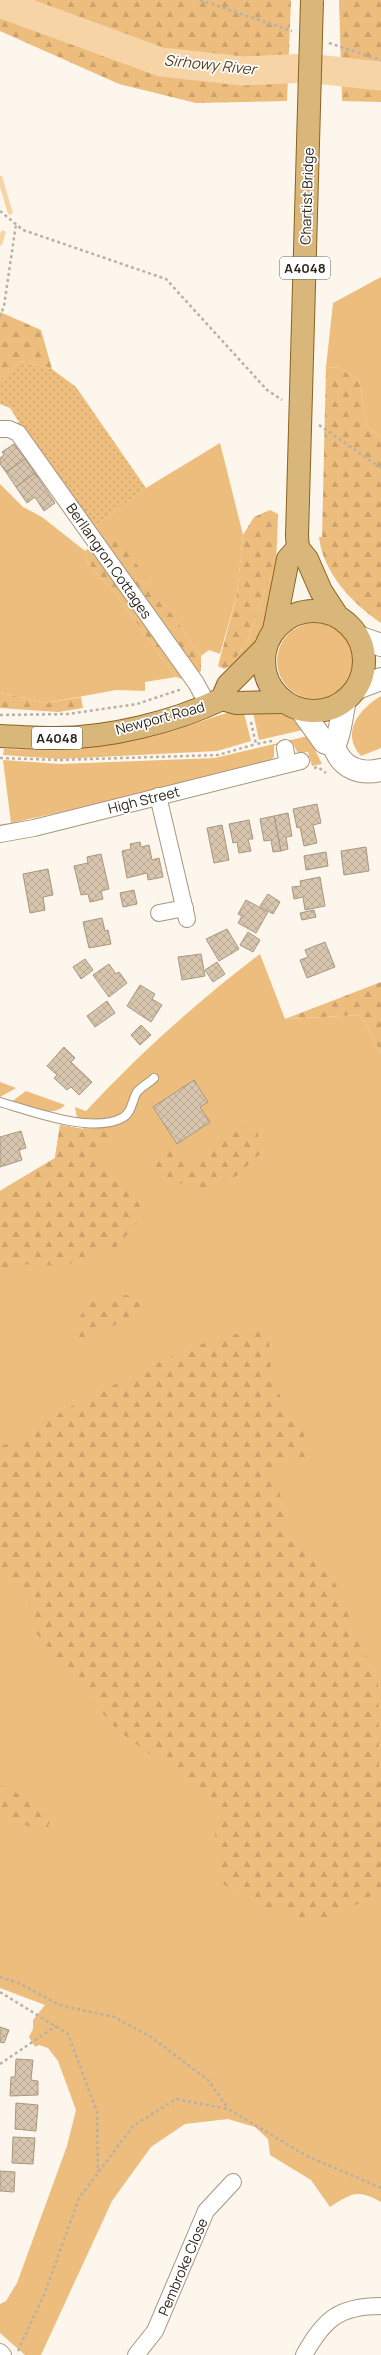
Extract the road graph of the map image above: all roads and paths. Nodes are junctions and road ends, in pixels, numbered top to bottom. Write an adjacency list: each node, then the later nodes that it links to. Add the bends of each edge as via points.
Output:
1 (200, 0): 3 (path)
2 (312, 0): 13 (main road, Chartist Bridge / A4048, bridge)
3 (294, 32)
4 (323, 41): 5 (path)
5 (381, 60)
6 (0, 211): 7 (path)
7 (16, 224): 8 (path, via 4,306); 9 (path, via 23,230 166,279 267,390)
8 (0, 317)
9 (287, 403)
10 (313, 421): 12 (path)
11 (0, 429): 21 (street, Berllangron Cottages, via 18,433 196,683)
12 (381, 468)
13 (298, 542): 14 (main road, via 321,591); 16 (main road, via 288,559)
14 (338, 617): 15 (main road, via 355,631); 16 (main road, via 322,611 305,612 280,623)
15 (358, 637): 17 (street); 20 (main road, via 363,646 365,663 362,680)
16 (270, 639): 21 (main road, Newport Road); 22 (main road, via 264,663 267,680)
17 (381, 645)
18 (381, 679): 20 (street)
19 (186, 688): 23 (path, via 137,704 68,714)
20 (351, 695): 22 (main road, via 334,708 316,711); 28 (street, via 340,718 339,737)
21 (215, 702): 22 (main road, Newport Road / A4048); 25 (main road, Newport Road / A4048, via 157,722 114,732 57,738)
22 (293, 706): 28 (street, via 324,742)
23 (0, 714)
24 (249, 715): 26 (path)
25 (0, 736)
26 (256, 744): 27 (path); 29 (path, via 218,755 60,760)
27 (282, 744): 31 (street, High Street, via 295,763)
28 (334, 746): 30 (street, via 339,758 355,770)
29 (0, 758)
30 (381, 770)
31 (158, 796): 32 (street, High Street, via 34,828); 33 (street, via 186,913)
32 (0, 834)
33 (159, 913)
34 (154, 1078): 35 (lane, via 138,1092 123,1118 107,1123 78,1122)
35 (0, 1102)
36 (0, 1977): 40 (path, via 21,1984 59,2005 114,2017 151,2037 208,2080)
37 (0, 1992): 38 (path)
38 (56, 2026): 39 (path); 41 (path, via 68,2034 96,2112)
39 (0, 2064)
40 (228, 2109): 41 (path, via 176,2099 133,2126); 43 (path, via 307,2156)
41 (98, 2172): 47 (path, via 79,2198 44,2295)
42 (233, 2182): 48 (street, Pembroke Close, via 206,2211 155,2331)
43 (381, 2188)
44 (381, 2306): 49 (street, via 353,2307 336,2315 323,2325)
45 (0, 2352): 46 (street)
46 (3, 2355)
47 (15, 2355)
48 (136, 2355)
49 (304, 2355)

